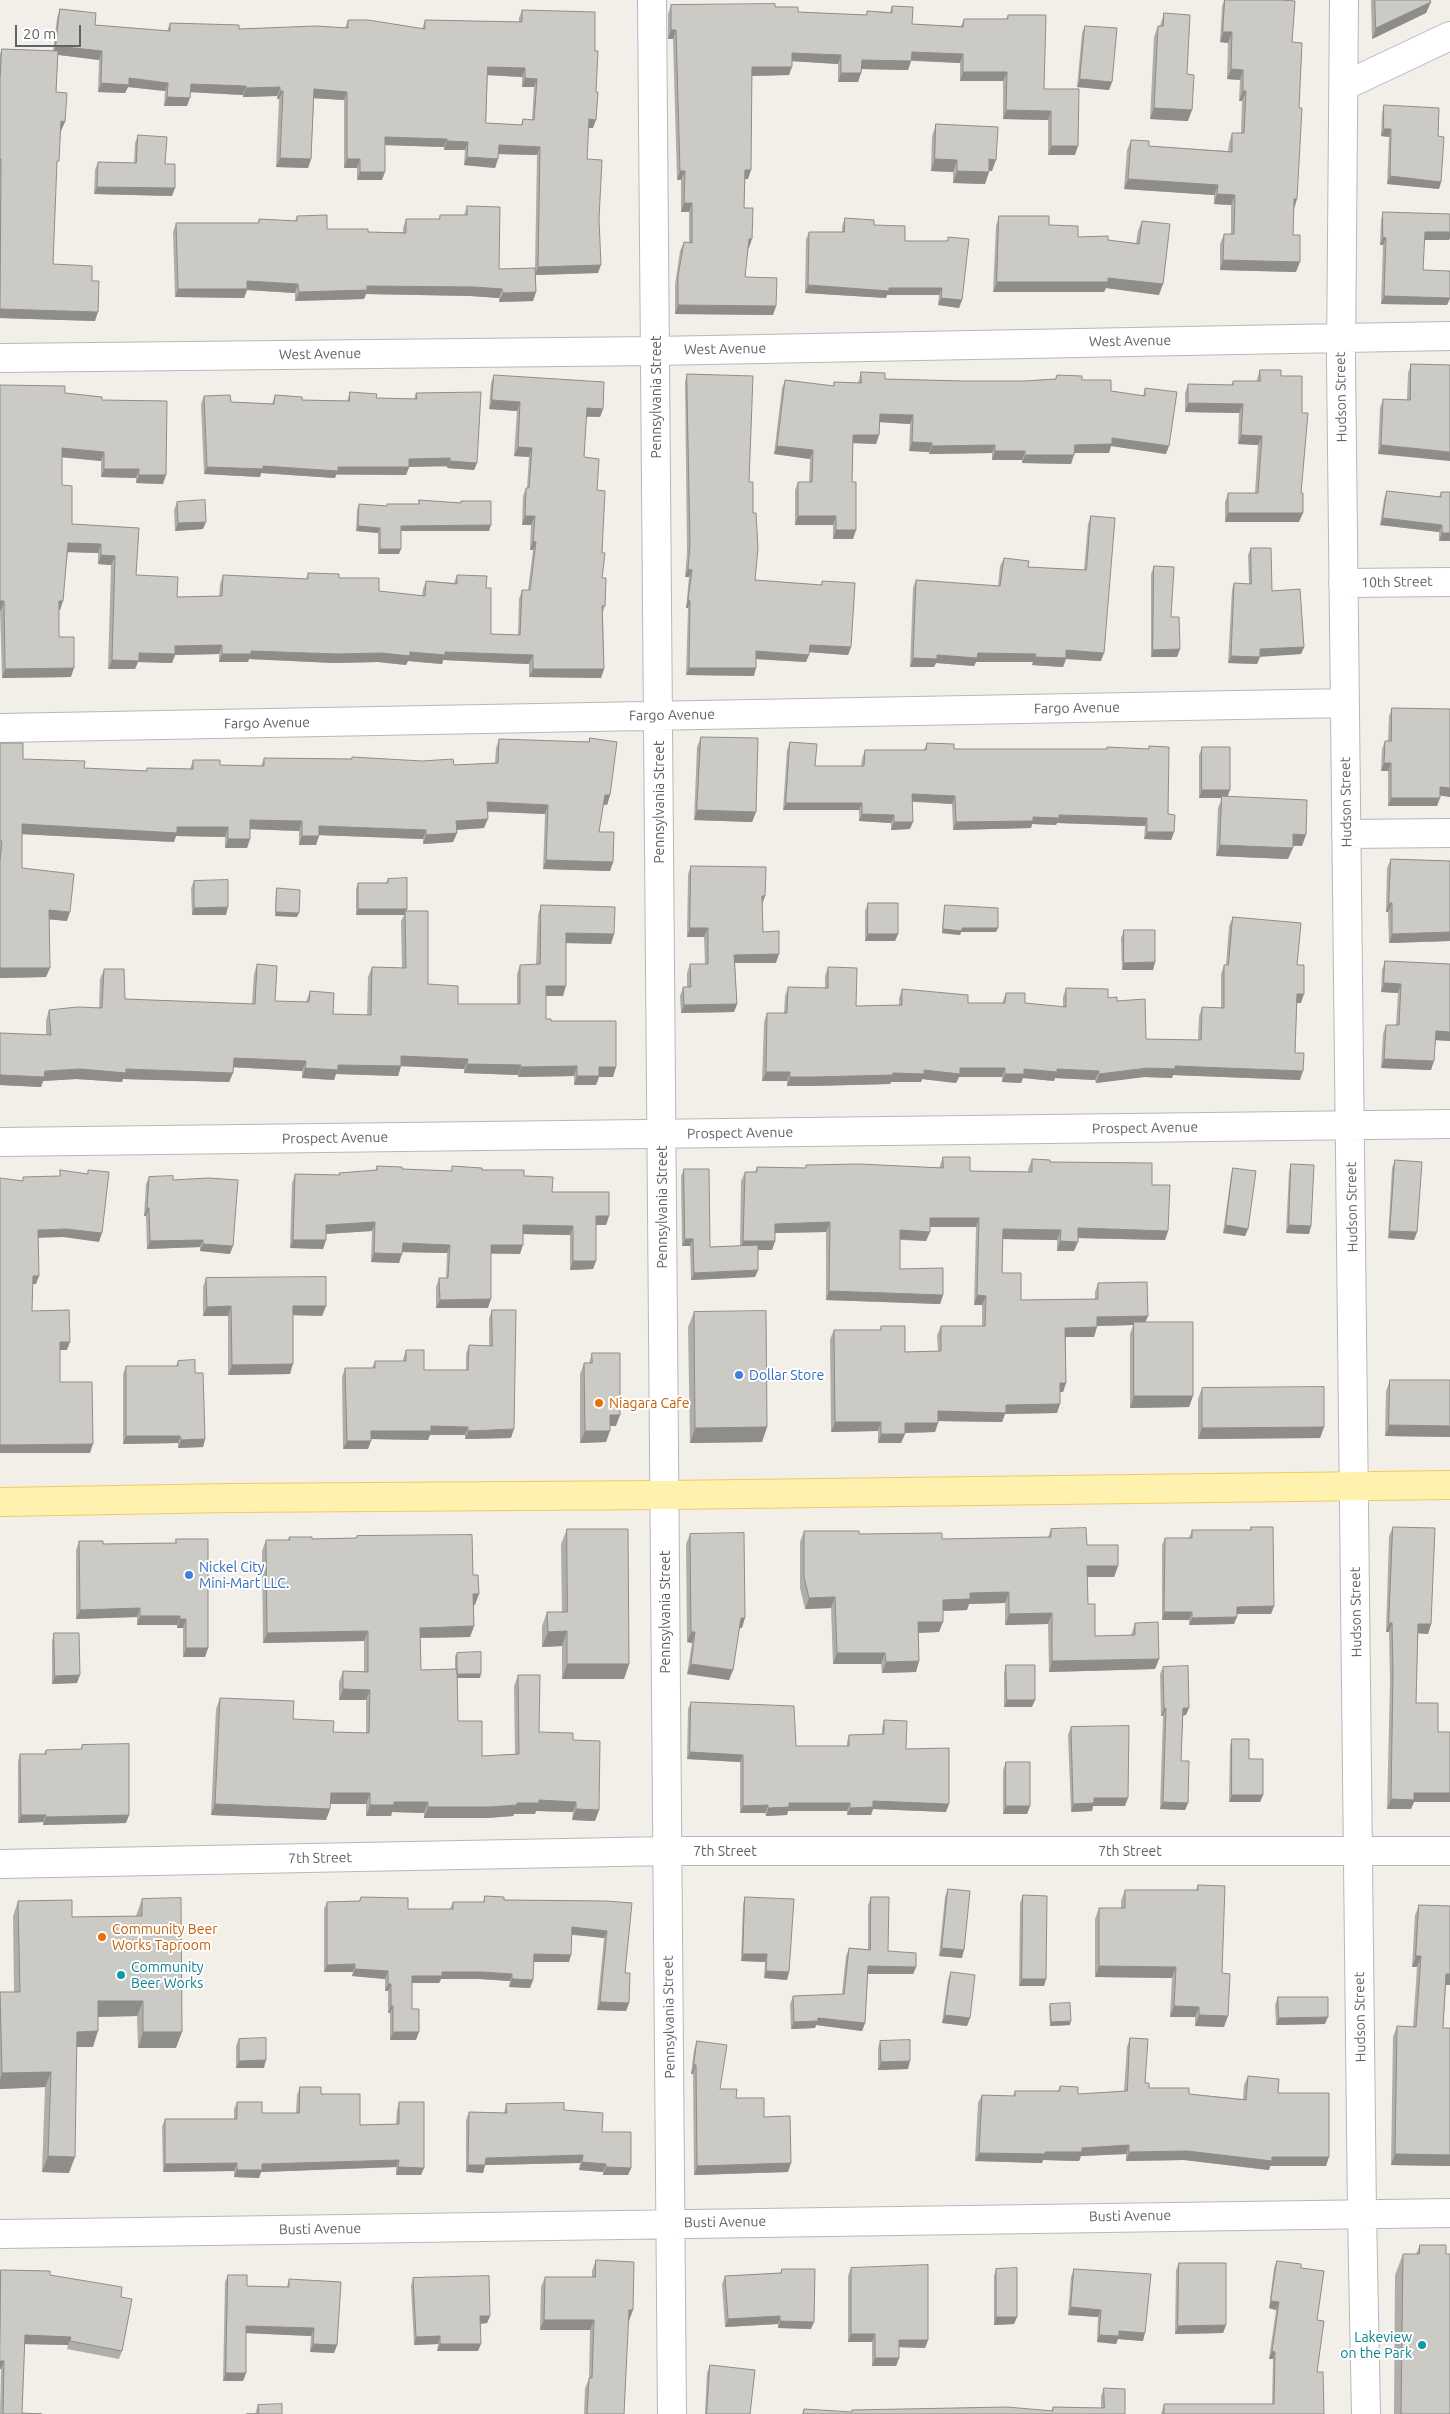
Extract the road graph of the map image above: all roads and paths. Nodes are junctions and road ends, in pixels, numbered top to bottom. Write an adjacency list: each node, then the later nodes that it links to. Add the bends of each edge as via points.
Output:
1 (652, 0): 7 (street, Pennsylvania Street)
2 (1344, 0): 4 (street, Hudson Street)
3 (1450, 36): 4 (street)
4 (1344, 86): 6 (street, Hudson Street)
5 (1450, 336): 6 (street, West Avenue)
6 (1341, 337): 7 (street, West Avenue); 10 (street, Hudson Street)
7 (655, 350): 8 (street, West Avenue); 12 (street, Pennsylvania Street)
8 (0, 358)
9 (1450, 582): 10 (street, 10th Street)
10 (1343, 583): 11 (street, Hudson Street)
11 (1345, 703): 12 (street, Fargo Avenue); 15 (street, Hudson Street)
12 (658, 716): 13 (street, Fargo Avenue); 18 (street, Pennsylvania Street)
13 (0, 728)
14 (1450, 833): 15 (street)
15 (1346, 834): 17 (street, Hudson Street)
16 (1450, 1124): 17 (street, Prospect Avenue)
17 (1351, 1125): 18 (street, Prospect Avenue); 21 (street, Hudson Street)
18 (662, 1134): 19 (street, Prospect Avenue); 22 (street, Pennsylvania Street)
19 (0, 1142)
20 (1450, 1485): 21 (main road)
21 (1354, 1486): 22 (main road); 26 (street, Hudson Street)
22 (664, 1495): 23 (main road); 24 (street, Pennsylvania Street)
23 (0, 1502)
24 (667, 1851): 26 (street, 7th Street); 27 (street, 7th Street); 30 (street, Pennsylvania Street)
25 (1450, 1851): 26 (street, 7th Street)
26 (1358, 1852): 29 (street, Hudson Street)
27 (0, 1864)
28 (1450, 2212): 29 (street, Busti Avenue)
29 (1362, 2213): 30 (street, Busti Avenue); 33 (street, Hudson Street)
30 (670, 2223): 31 (street, Busti Avenue); 32 (street, Pennsylvania Street)
31 (0, 2234)
32 (672, 2414)
33 (1366, 2414)

